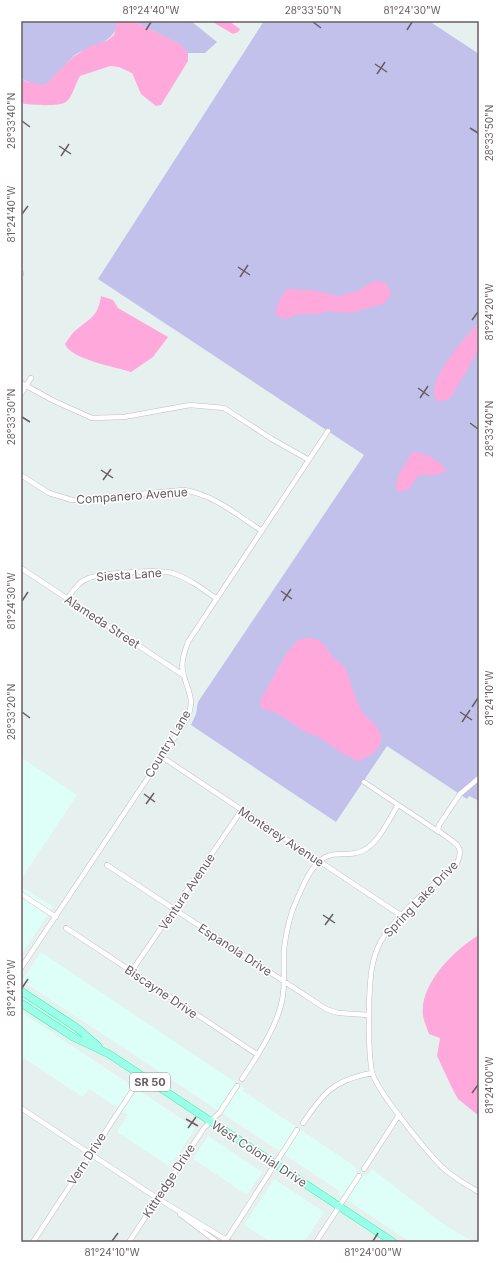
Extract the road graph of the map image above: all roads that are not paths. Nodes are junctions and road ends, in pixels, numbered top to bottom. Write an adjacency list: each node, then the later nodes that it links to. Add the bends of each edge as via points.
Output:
1 (31, 378): 2 (street)
2 (23, 385): 3 (street); 5 (street, via 92,418 124,417 190,405 224,408)
3 (21, 394)
4 (328, 431): 5 (street, Country Lane)
5 (309, 460): 7 (street, Country Lane)
6 (21, 475): 7 (street, Companero Avenue, via 49,493 72,500 184,490 199,493 214,499)
7 (262, 531): 10 (street, Country Lane)
8 (21, 568): 9 (street, Alameda Street)
9 (67, 599): 10 (street, Siesta Lane, via 76,587 88,578 155,571 187,579); 11 (street, Alameda Street)
10 (217, 599): 11 (street, Country Lane, via 188,642 182,664)
11 (183, 675): 12 (street, Country Lane, via 191,694 190,711)
12 (162, 757): 16 (street, Monterey Avenue); 23 (street, Country Lane)
13 (479, 778): 17 (street, via 460,794 439,825 438,830)
14 (364, 782): 15 (street)
15 (398, 805): 17 (street); 18 (street, via 372,844 365,850 330,855)
16 (241, 811): 18 (street, Monterey Avenue); 21 (street, Ventura Avenue)
17 (441, 833): 22 (street, Spring Lake Drive, via 458,845 460,858)
18 (318, 861): 22 (street, Monterey Avenue); 27 (street, via 296,900 289,922 284,949)
19 (107, 865): 21 (street, Espanola Drive)
20 (21, 894): 23 (street)
21 (174, 910): 26 (street, Ventura Avenue); 27 (street, Espanola Drive)
22 (402, 916): 30 (street, Spring Lake Drive, via 382,940 375,955 370,976)
23 (56, 917): 25 (street, Country Lane)
24 (66, 928): 26 (street, Biscayne Drive)
25 (21, 968)
26 (131, 972): 32 (street, Biscayne Drive)
27 (284, 982): 30 (street, Espanola Drive, via 326,1009 338,1013); 32 (street, via 279,1008)
28 (21, 991): 31 (highway, West Colonial Drive / SR 50, via 77,1028)
29 (21, 1003): 31 (highway, West Colonial Drive / SR 50, via 73,1037)
30 (369, 1015): 33 (street, Spring Lake Drive)
31 (106, 1053): 34 (highway, West Colonial Drive / SR 50)
32 (258, 1055): 35 (street)
33 (372, 1073): 39 (street, Spring Lake Drive); 41 (street, via 343,1081 331,1089 318,1101)
34 (142, 1076): 40 (highway, West Colonial Drive / SR 50); 43 (street, Vern Drive)
35 (242, 1079)
36 (237, 1086): 40 (street, Kittredge Drive)
37 (23, 1109): 38 (street); 43 (street)
38 (21, 1115)
39 (399, 1115): 45 (street); 47 (street, Spring Lake Drive, via 442,1167)
40 (210, 1122): 44 (highway, West Colonial Drive / SR 50); 48 (street, Kittredge Drive)
41 (303, 1123)
42 (297, 1130): 44 (street)
43 (90, 1154): 48 (street); 51 (street, Vern Drive)
44 (276, 1164): 49 (highway, West Colonial Drive / SR 50); 50 (street)
45 (364, 1168)
46 (359, 1176): 49 (street)
47 (479, 1192)
48 (157, 1198): 50 (street); 52 (street, Kittredge Drive); 53 (street)
49 (339, 1206): 54 (street); 55 (highway, West Colonial Drive / SR 50)
50 (227, 1241)
51 (33, 1242)
52 (129, 1242)
53 (217, 1242)
54 (316, 1242)
55 (393, 1242)

